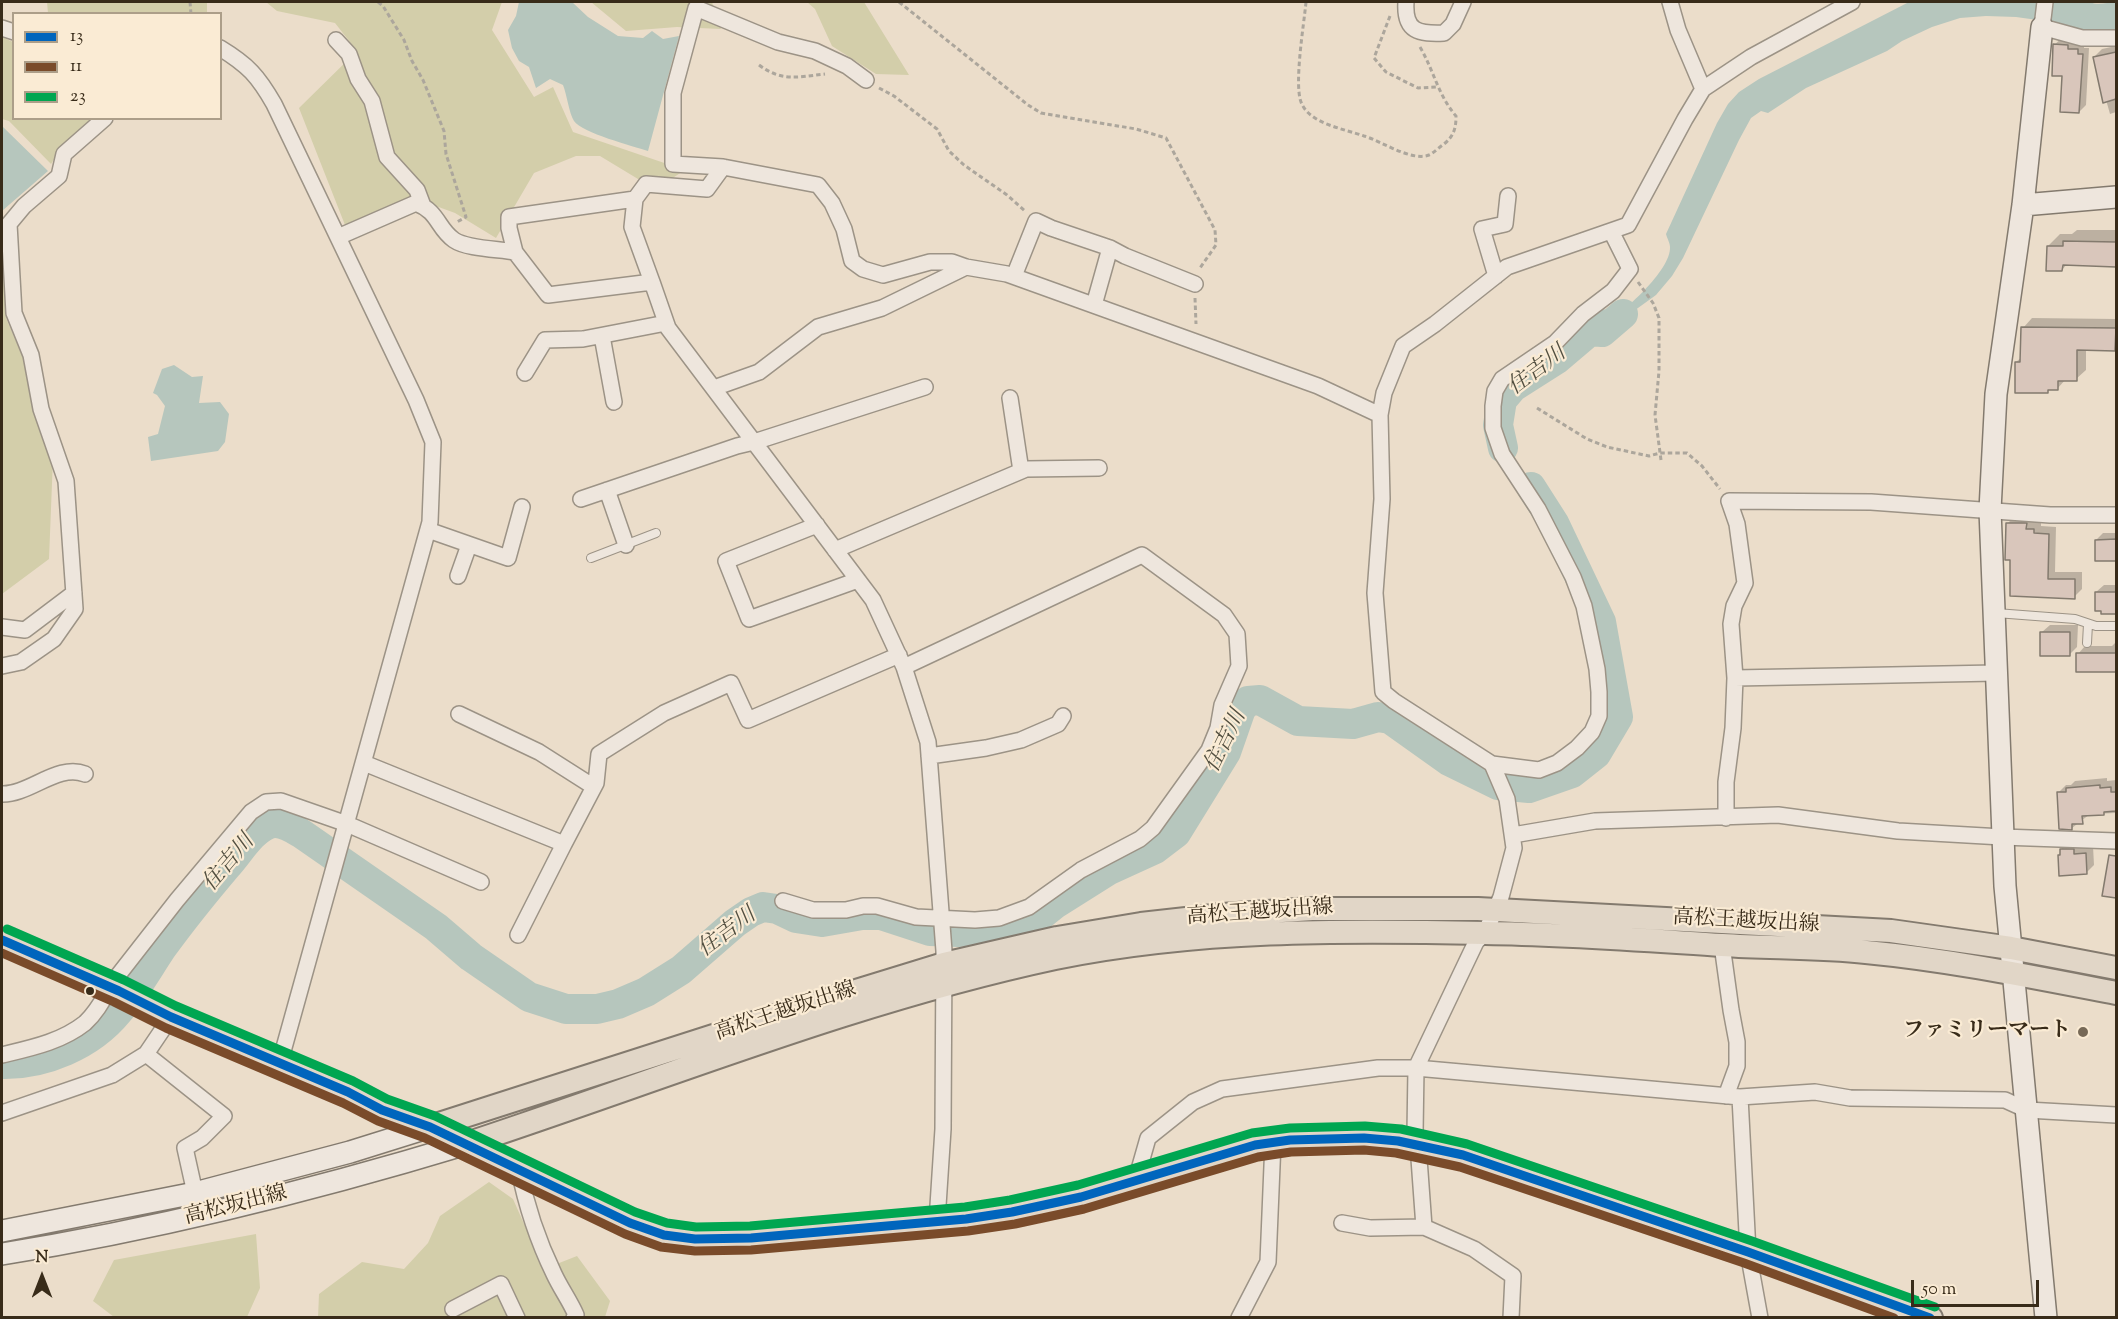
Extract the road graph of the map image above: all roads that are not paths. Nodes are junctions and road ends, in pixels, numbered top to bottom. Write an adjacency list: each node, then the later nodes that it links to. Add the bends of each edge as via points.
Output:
1 (1406, 2): 2 (street, via 1410,25 1424,34 1444,33)
2 (1463, 2)
3 (1670, 2): 11 (street)
4 (1852, 2): 11 (street, via 1751,57)
5 (2045, 2): 6 (street)
6 (2042, 25): 7 (street, via 2082,38); 17 (street)
7 (2116, 38)
8 (336, 40): 18 (street, via 349,54 372,101 387,157 417,190)
9 (222, 49): 20 (street, via 258,78)
10 (866, 80): 13 (street, via 815,51 778,42 696,8 673,93 673,164)
11 (1703, 89): 19 (street, via 1628,225)
12 (103, 120): 54 (street, via 64,154 59,176 9,224 14,314 32,355 41,409 66,481)
13 (723, 167): 16 (street, via 707,189 646,184); 23 (street, via 818,185 840,220 852,261 863,269 883,275 930,262 952,262)
14 (1508, 196): 25 (street, via 1505,224 1482,229)
15 (2116, 197): 17 (street)
16 (635, 199): 22 (street, via 509,217); 26 (street, via 632,226)
17 (2023, 205): 43 (street, via 1996,394)
18 (423, 206): 20 (street, via 416,203); 22 (street, via 454,240)
19 (1611, 231): 25 (street, via 1507,267); 68 (street, via 1630,269 1613,291 1555,343 1502,379 1493,406 1493,428 1502,454 1538,509 1584,606 1597,669 1599,716 1592,732 1557,763 1539,770)
20 (338, 237): 46 (street, via 433,442)
21 (1110, 248): 24 (street, via 1036,221); 27 (street); 28 (street)
22 (515, 252): 26 (street, via 548,295)
23 (966, 267): 24 (street); 33 (street, via 882,308 818,327 759,372)
24 (1014, 276): 28 (street)
25 (1496, 276): 36 (street, via 1403,346 1384,393)
26 (652, 282): 29 (street)
27 (1195, 284)
28 (1094, 305): 36 (street, via 1318,386)
29 (666, 323): 30 (street); 33 (street)
30 (602, 336): 31 (street, via 545,340); 35 (street)
31 (525, 373)
32 (925, 387): 37 (street)
33 (714, 388): 37 (street)
34 (1010, 398): 39 (street)
35 (614, 402)
36 (1380, 416): 68 (street, via 1382,499 1375,593 1383,692)
37 (754, 442): 40 (street); 45 (street)
38 (1099, 468): 39 (street)
39 (1021, 471): 50 (street)
40 (608, 490): 41 (street); 49 (street)
41 (581, 499)
42 (522, 507): 48 (street, via 508,558)
43 (1990, 510): 44 (street); 55 (street); 63 (street, via 1871,502 1729,501 1737,524 1745,583 1731,624)
44 (2116, 515)
45 (817, 525): 50 (street); 53 (street, via 726,561 749,619)
46 (428, 530): 48 (street); 67 (street)
47 (656, 533): 49 (lane)
48 (469, 544): 52 (street)
49 (626, 544): 51 (lane)
50 (835, 550): 53 (street)
51 (591, 558)
52 (458, 576)
53 (858, 580): 60 (street, via 873,600)
54 (74, 593): 58 (street, via 25,630); 61 (street, via 75,609 54,639 21,662)
55 (1994, 612): 56 (lane, via 2075,618); 62 (street)
56 (2088, 624): 57 (lane); 59 (lane)
57 (2116, 626)
58 (2, 627)
59 (2087, 643)
60 (902, 661): 66 (street); 70 (street, via 747,720 731,683 664,713 598,754); 81 (street, via 1142,555 1224,615 1237,634 1239,666 1209,750 1153,828 1081,870 1029,908 999,918)
61 (2, 666)
62 (1996, 673): 63 (street); 75 (street)
63 (1735, 678): 72 (street)
64 (459, 714): 70 (street, via 539,752)
65 (1063, 716): 66 (street, via 1058,724 1021,740)
66 (929, 756): 81 (street)
67 (364, 763): 73 (street); 77 (street)
68 (1492, 764): 74 (street, via 1507,799)
69 (85, 774): 71 (street, via 77,770)
70 (594, 787): 77 (street)
71 (2, 794)
72 (1726, 818): 74 (street, via 1595,821); 75 (street, via 1778,815 1898,831)
73 (347, 824): 78 (street); 90 (street, via 281,801 266,802 251,812 177,900); 95 (street)
74 (1512, 835): 80 (street, via 1514,848)
75 (2002, 837): 76 (street); 86 (street)
76 (2116, 841)
77 (564, 844): 83 (street)
78 (480, 882)
79 (783, 901): 81 (street, via 813,910 877,906)
80 (1495, 910): 82 (street); 86 (main road, 高松王越坂出線, via 1891,931); 89 (main road, 高松王越坂出線, via 1312,909 1141,924 1057,938)
81 (942, 928): 89 (street)
82 (1485, 933): 85 (main road, 高松王越坂出線, via 1567,934); 89 (main road, 高松王越坂出線, via 1309,931 1222,936 1060,957 977,976); 96 (street, via 1476,942)
83 (518, 935)
84 (2, 940): 90 (main road)
85 (1722, 945): 88 (main road, 高松王越坂出線, via 1864,951); 97 (street, via 1737,1042)
86 (2011, 948): 87 (main road, 高松王越坂出線); 88 (street)
87 (2116, 968)
88 (2014, 972): 91 (main road, 高松王越坂出線); 98 (street)
89 (943, 975): 101 (main road, 高松王越坂出線, via 801,1008); 103 (main road, 高松王越坂出線, via 807,1027); 108 (street, via 943,1130)
90 (113, 989): 92 (main road); 94 (street, via 85,1023 51,1043)
91 (2116, 993)
92 (171, 1017): 93 (street); 95 (main road)
93 (146, 1054): 99 (street, via 112,1075); 107 (street, via 224,1116 202,1138 185,1148)
94 (2, 1055)
95 (280, 1062): 101 (main road, via 382,1110)
96 (1416, 1068): 97 (street); 104 (street); 106 (street, via 1378,1068 1222,1089 1193,1102 1148,1138)
97 (1733, 1096): 98 (street, via 1815,1092 1850,1098 2005,1100); 112 (street)
98 (2027, 1110): 100 (street); 121 (street)
99 (2, 1113)
100 (2116, 1115)
101 (430, 1127): 103 (main road); 107 (street, 高松坂出線)
102 (1273, 1142): 104 (main road, via 1333,1137); 106 (main road, via 1211,1156); 117 (street, via 1268,1262)
103 (466, 1144): 105 (main road); 113 (street, 高松坂出線, via 165,1224)
104 (1418, 1145): 110 (street); 112 (main road, via 1463,1155)
105 (519, 1169): 108 (main road, via 630,1223 664,1235 695,1239 751,1238); 116 (street, via 526,1205 555,1275 571,1302)
106 (1136, 1180): 108 (main road, via 1039,1207)
107 (195, 1193): 111 (street, 高松坂出線)
108 (938, 1221)
109 (1342, 1224): 110 (street)
110 (1424, 1227): 118 (street, via 1474,1249 1514,1276)
111 (2, 1231)
112 (1748, 1252): 119 (street); 120 (main road)
113 (2, 1254)
114 (453, 1309): 115 (street, via 501,1284)
115 (517, 1317)
116 (574, 1317)
117 (1239, 1317)
118 (1511, 1317)
119 (1760, 1317)
120 (1931, 1317)
121 (2046, 1317)

